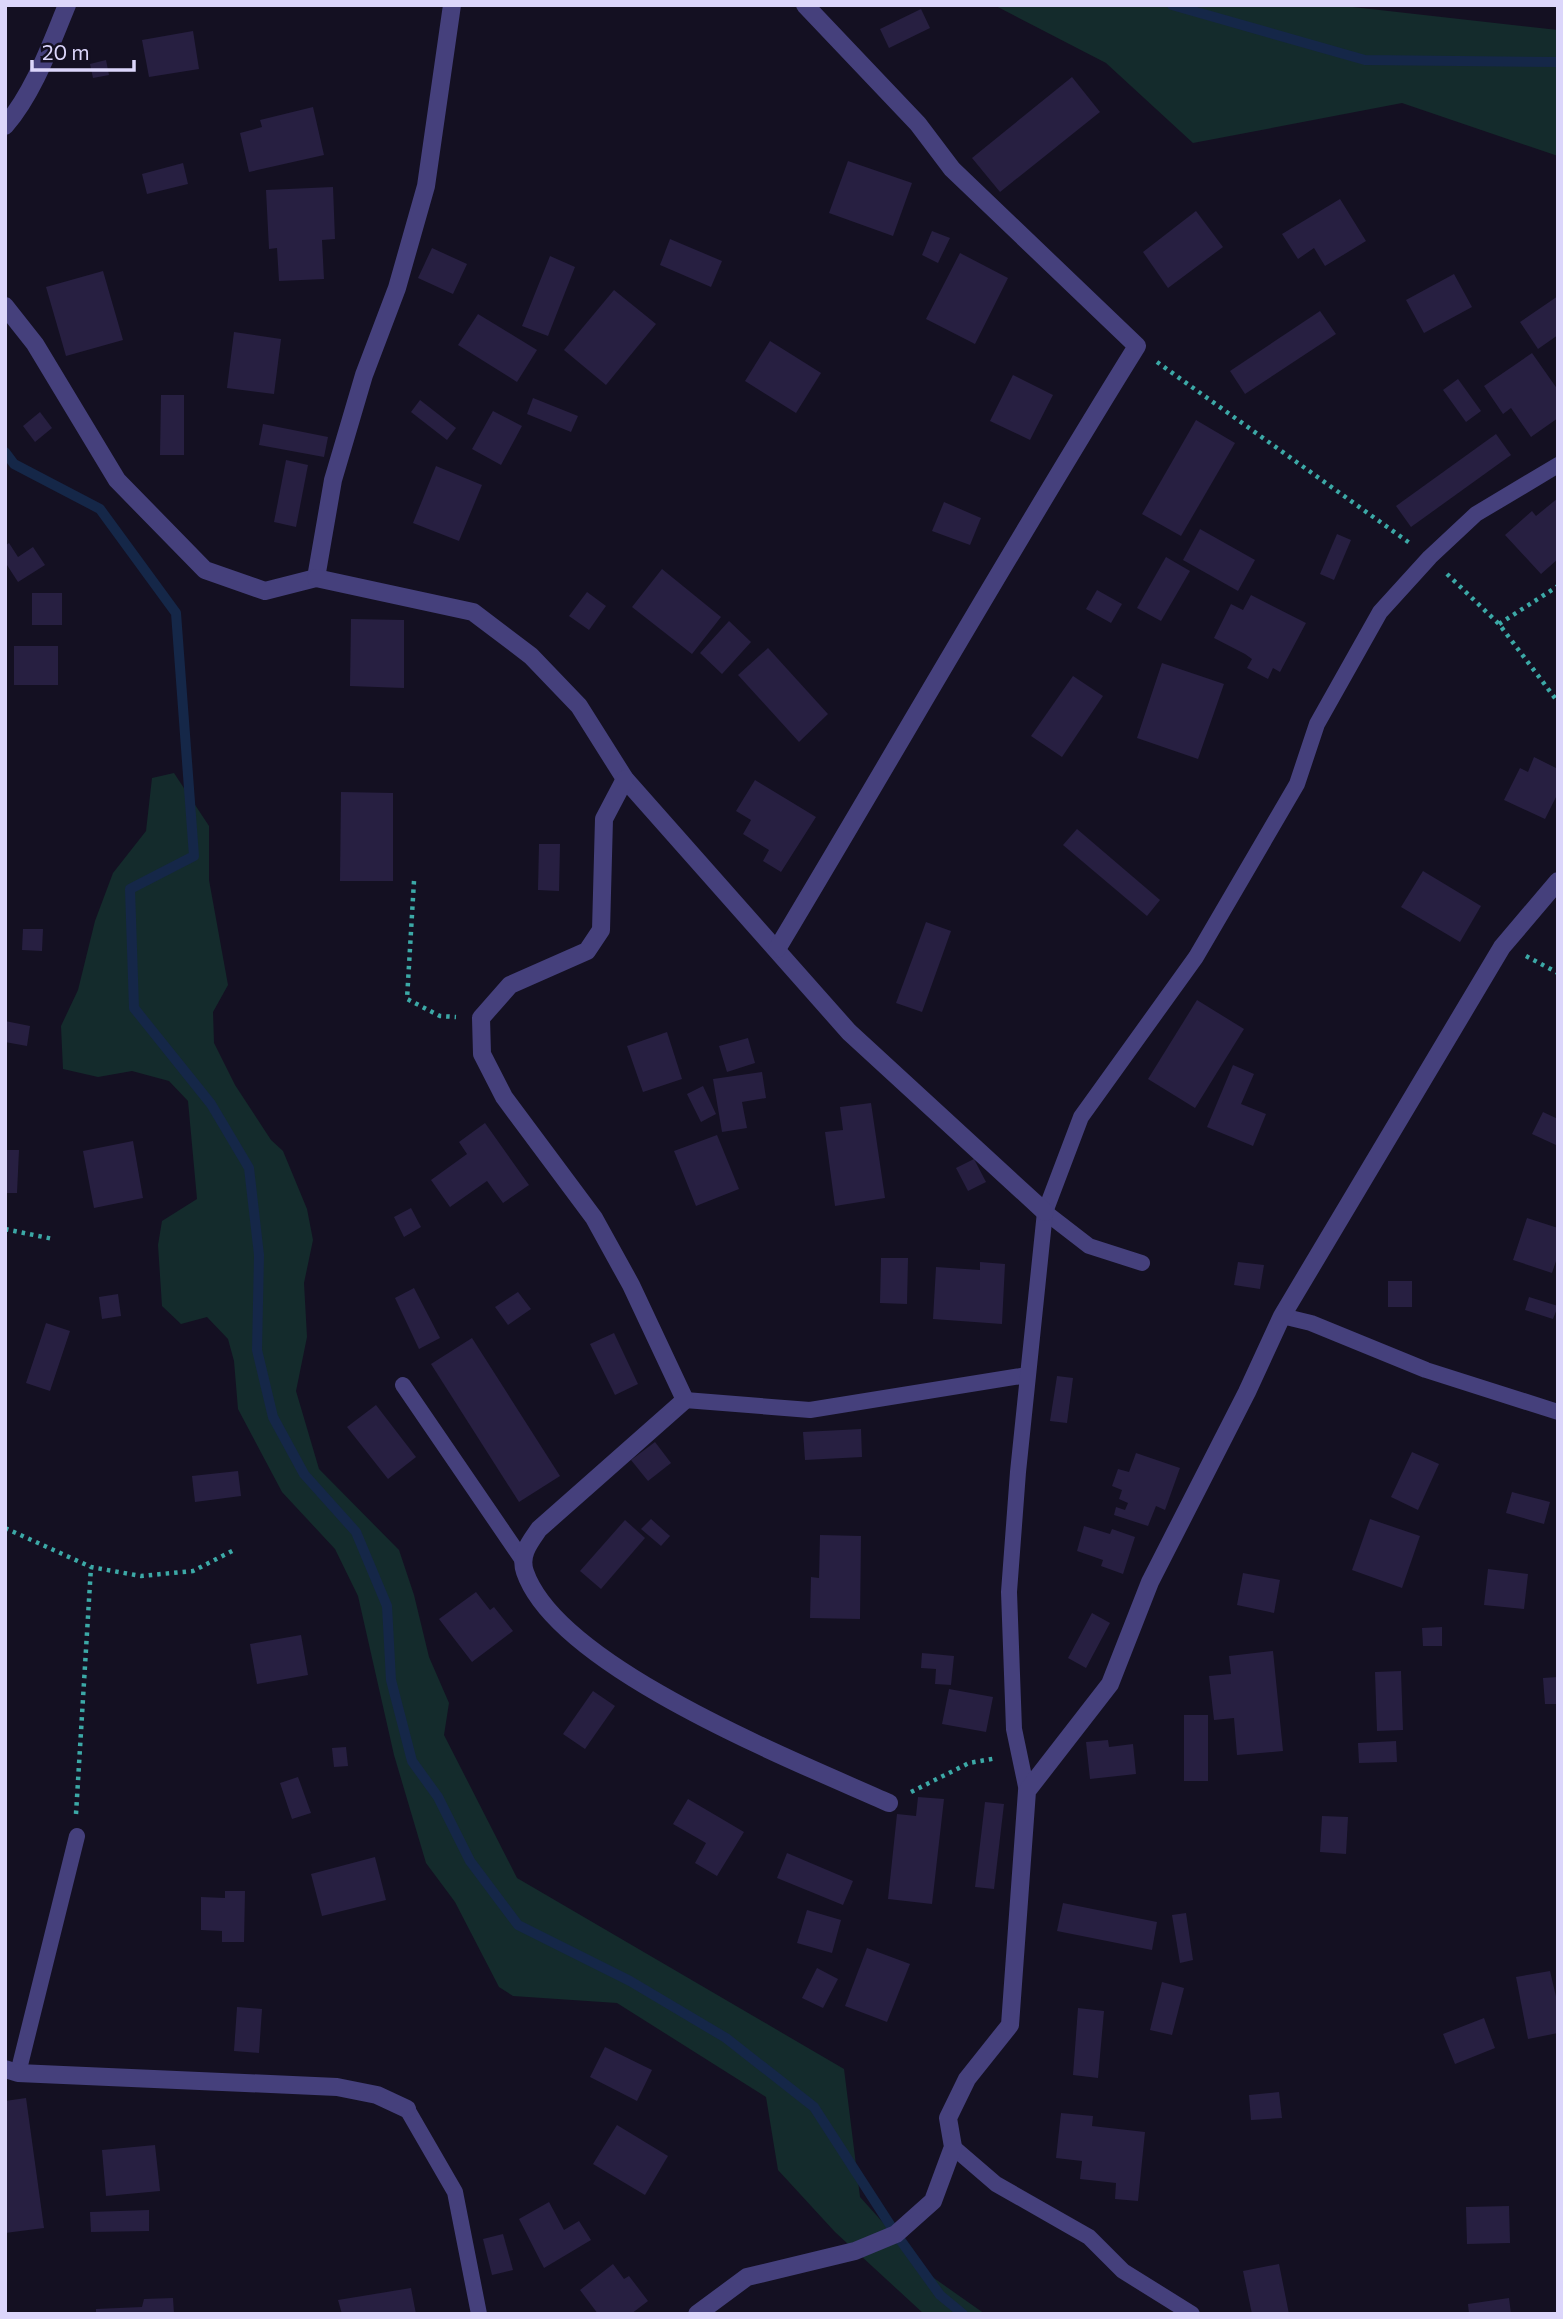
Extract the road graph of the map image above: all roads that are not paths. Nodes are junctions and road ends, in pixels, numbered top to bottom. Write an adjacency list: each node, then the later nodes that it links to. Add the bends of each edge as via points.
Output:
1 (67, 5): 4 (street, via 48,52)
2 (452, 5): 7 (street, via 426,186 333,480)
3 (805, 5): 10 (street, via 918,124 952,169 1137,346)
4 (5, 126)
5 (5, 306): 7 (street, via 35,344 117,480 205,570 265,591)
6 (1558, 465): 11 (lane, via 1476,514 1380,612 1317,724 1297,784 1196,957 1082,1117)
7 (316, 578): 8 (street, via 473,612 531,656 579,706)
8 (625, 779): 10 (street); 16 (street, via 604,819 601,930 587,951 510,985 481,1017 482,1054 504,1097 594,1219)
9 (1558, 881): 13 (street, via 1502,947)
10 (777, 949): 11 (street, via 849,1032)
11 (1045, 1212): 12 (lane, via 1089,1245); 14 (lane)
12 (1142, 1263)
13 (1282, 1316): 17 (lane, via 1311,1323 1426,1370); 19 (street, via 1150,1582 1110,1684)
14 (1027, 1375): 16 (lane, via 810,1410); 19 (lane, via 1009,1592 1014,1729)
15 (403, 1385): 18 (lane)
16 (685, 1400): 18 (street, via 539,1529 524,1551)
17 (1558, 1412)
18 (524, 1562): 20 (street, via 524,1571 549,1613 623,1673 737,1735)
19 (1027, 1791): 24 (street, via 1010,2025 967,2079 948,2118)
20 (888, 1803)
21 (77, 1836): 22 (lane)
22 (12, 2071): 23 (street, via 337,2087 377,2095)
23 (407, 2109): 25 (lane, via 455,2192)
24 (953, 2147): 26 (street, via 933,2202 896,2234 856,2251 747,2277); 27 (lane, via 996,2184 1089,2237 1124,2271)
25 (479, 2314)
26 (697, 2314)
27 (1192, 2314)

